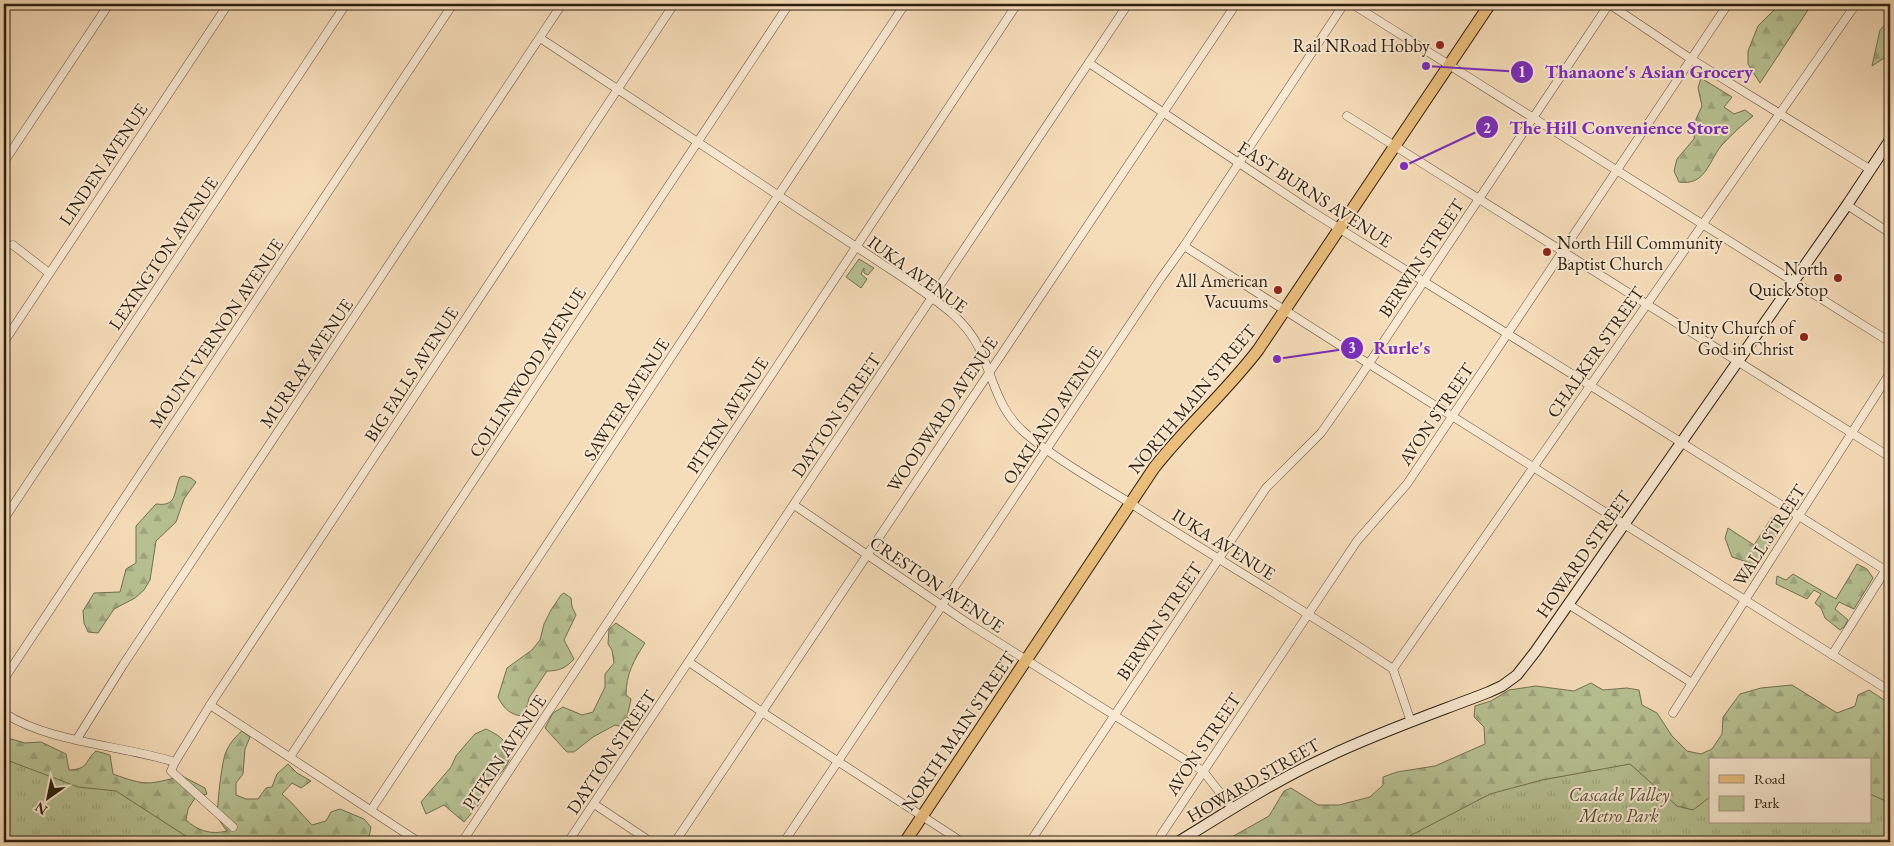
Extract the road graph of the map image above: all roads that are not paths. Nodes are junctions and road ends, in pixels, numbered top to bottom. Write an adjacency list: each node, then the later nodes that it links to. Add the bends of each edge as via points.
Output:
1 (109, 4): 30 (street)
2 (228, 4): 44 (street, LINDEN AVENUE)
3 (346, 4): 67 (street, LEXINGTON AVENUE)
4 (453, 4): 80 (street, MOUNT VERNON AVENUE)
5 (562, 4): 18 (street, MURRAY AVENUE)
6 (674, 4): 22 (street, BIG FALLS AVENUE)
7 (789, 4): 28 (street, COLLINWOOD AVENUE)
8 (905, 4): 34 (street, SAWYER AVENUE)
9 (1018, 4): 42 (street, PITKIN AVENUE)
10 (1128, 4): 20 (street, DAYTON STREET)
11 (1236, 4): 23 (street, WOODWARD AVENUE)
12 (1344, 4): 31 (street, OAKLAND AVENUE)
13 (1352, 4): 21 (street)
14 (1490, 4): 21 (main road, NORTH MAIN STREET)
15 (1609, 4): 19 (street); 26 (street, BERWIN STREET)
16 (1728, 4): 19 (street, AVON STREET)
17 (1856, 4): 24 (street, CHALKER STREET)
18 (540, 38): 22 (street, IUKA AVENUE); 89 (street, MURRAY AVENUE)
19 (1691, 59): 24 (street); 32 (street, AVON STREET)
20 (1089, 63): 23 (street, EAST BURNS AVENUE); 47 (street, DAYTON STREET)
21 (1449, 65): 26 (street); 29 (main road, NORTH MAIN STREET)
22 (618, 89): 28 (street, IUKA AVENUE); 83 (street, BIG FALLS AVENUE)
23 (1163, 112): 31 (street, EAST BURNS AVENUE); 55 (street, WOODWARD AVENUE)
24 (1780, 115): 33 (street); 37 (street, CHALKER STREET)
25 (1347, 116): 29 (street)
26 (1533, 118): 32 (street); 35 (street, BERWIN STREET)
27 (1890, 140): 33 (main road, HOWARD STREET)
28 (698, 143): 34 (street, IUKA AVENUE); 90 (street, COLLINWOOD AVENUE)
29 (1395, 148): 35 (street); 38 (main road, NORTH MAIN STREET)
30 (4, 162)
31 (1239, 163): 38 (street, EAST BURNS AVENUE); 41 (street, OAKLAND AVENUE)
32 (1616, 170): 37 (street); 43 (street, AVON STREET)
33 (1871, 170): 36 (main road, HOWARD STREET)
34 (778, 195): 42 (street, IUKA AVENUE); 96 (street, SAWYER AVENUE)
35 (1478, 199): 43 (street); 46 (street, BERWIN STREET)
36 (1847, 206): 39 (street); 45 (main road, HOWARD STREET)
37 (1702, 224): 45 (street); 48 (street, CHALKER STREET)
38 (1340, 229): 46 (street, EAST BURNS AVENUE); 49 (main road, NORTH MAIN STREET)
39 (1890, 233)
40 (13, 245): 44 (street)
41 (1184, 246): 49 (street); 61 (street, OAKLAND AVENUE)
42 (856, 247): 47 (street, IUKA AVENUE); 101 (street, PITKIN AVENUE)
43 (1563, 252): 48 (street); 50 (street, AVON STREET)
44 (48, 273): 51 (street, LINDEN AVENUE)
45 (1793, 280): 52 (street); 53 (main road, HOWARD STREET)
46 (1424, 282): 50 (street, EAST BURNS AVENUE); 54 (street, BERWIN STREET)
47 (932, 297): 55 (street, IUKA AVENUE, via 969,331); 65 (street, DAYTON STREET)
48 (1646, 304): 53 (street); 57 (street, CHALKER STREET)
49 (1285, 311): 54 (street); 64 (main road, NORTH MAIN STREET, via 1248,364 1164,455)
50 (1507, 334): 57 (street, EAST BURNS AVENUE); 58 (street, AVON STREET)
51 (4, 342)
52 (1890, 342)
53 (1737, 361): 59 (street); 60 (main road, HOWARD STREET)
54 (1369, 364): 58 (street); 70 (street, BERWIN STREET, via 1321,433 1266,488)
55 (988, 372): 61 (street, IUKA AVENUE, via 996,395 1010,417); 69 (street, WOODWARD AVENUE)
56 (1890, 373): 59 (street, WALL STREET)
57 (1591, 386): 60 (street, EAST BURNS AVENUE); 63 (street, CHALKER STREET)
58 (1453, 416): 63 (street); 75 (street, AVON STREET, via 1407,484 1357,541)
59 (1852, 433): 62 (street); 66 (street, WALL STREET)
60 (1681, 442): 66 (street, EAST BURNS AVENUE); 68 (main road, HOWARD STREET)
61 (1047, 449): 64 (street, IUKA AVENUE); 74 (street, OAKLAND AVENUE)
62 (1890, 457)
63 (1534, 467): 68 (street); 79 (street, CHALKER STREET)
64 (1130, 503): 70 (street, IUKA AVENUE); 77 (main road, NORTH MAIN STREET)
65 (794, 505): 69 (street, CRESTON AVENUE); 78 (street, DAYTON STREET)
66 (1799, 516): 71 (street, EAST BURNS AVENUE); 72 (street, WALL STREET)
67 (4, 519)
68 (1624, 524): 72 (street); 73 (main road, HOWARD STREET)
69 (866, 555): 74 (street, CRESTON AVENUE); 84 (street, WOODWARD AVENUE)
70 (1218, 559): 75 (street, IUKA AVENUE); 87 (street, BERWIN STREET)
71 (1889, 569): 76 (street)
72 (1745, 599): 76 (street); 81 (street, WALL STREET)
73 (1568, 604): 81 (street); 88 (main road, HOWARD STREET, via 1521,671 1507,683)
74 (942, 606): 77 (street, CRESTON AVENUE); 92 (street, OAKLAND AVENUE)
75 (1307, 615): 79 (street, IUKA AVENUE); 93 (street, AVON STREET)
76 (1832, 655): 82 (street)
77 (1026, 660): 87 (street, CRESTON AVENUE); 97 (main road, NORTH MAIN STREET)
78 (689, 662): 84 (street); 94 (street, DAYTON STREET)
79 (1393, 669): 88 (street)
80 (4, 679)
81 (1692, 683): 86 (street, WALL STREET)
82 (1890, 691)
83 (210, 705): 90 (street); 91 (street, BIG FALLS AVENUE)
84 (762, 712): 92 (street); 104 (street, WOODWARD AVENUE)
85 (4, 713): 89 (street, via 26,726)
86 (1673, 713)
87 (1114, 715): 93 (street, CRESTON AVENUE); 108 (street, BERWIN STREET)
88 (1411, 722): 95 (main road, HOWARD STREET, via 1325,757)
89 (77, 739): 91 (street, via 148,753)
90 (290, 757): 96 (street)
91 (175, 762): 98 (street, via 171,771)
92 (838, 762): 97 (street); 105 (street, OAKLAND AVENUE)
93 (1203, 771): 95 (street, CRESTON AVENUE); 99 (street, AVON STREET)
94 (594, 804): 102 (street, DAYTON STREET); 103 (street)
95 (1232, 808): 109 (main road, HOWARD STREET)
96 (371, 810): 100 (street)
97 (922, 816): 106 (main road, NORTH MAIN STREET); 107 (street)
98 (233, 827)
99 (1161, 835)
100 (419, 842)
101 (462, 842)
102 (568, 842)
103 (651, 842)
104 (675, 842)
105 (784, 842)
106 (905, 842)
107 (962, 842)
108 (1030, 842)
109 (1178, 842)

